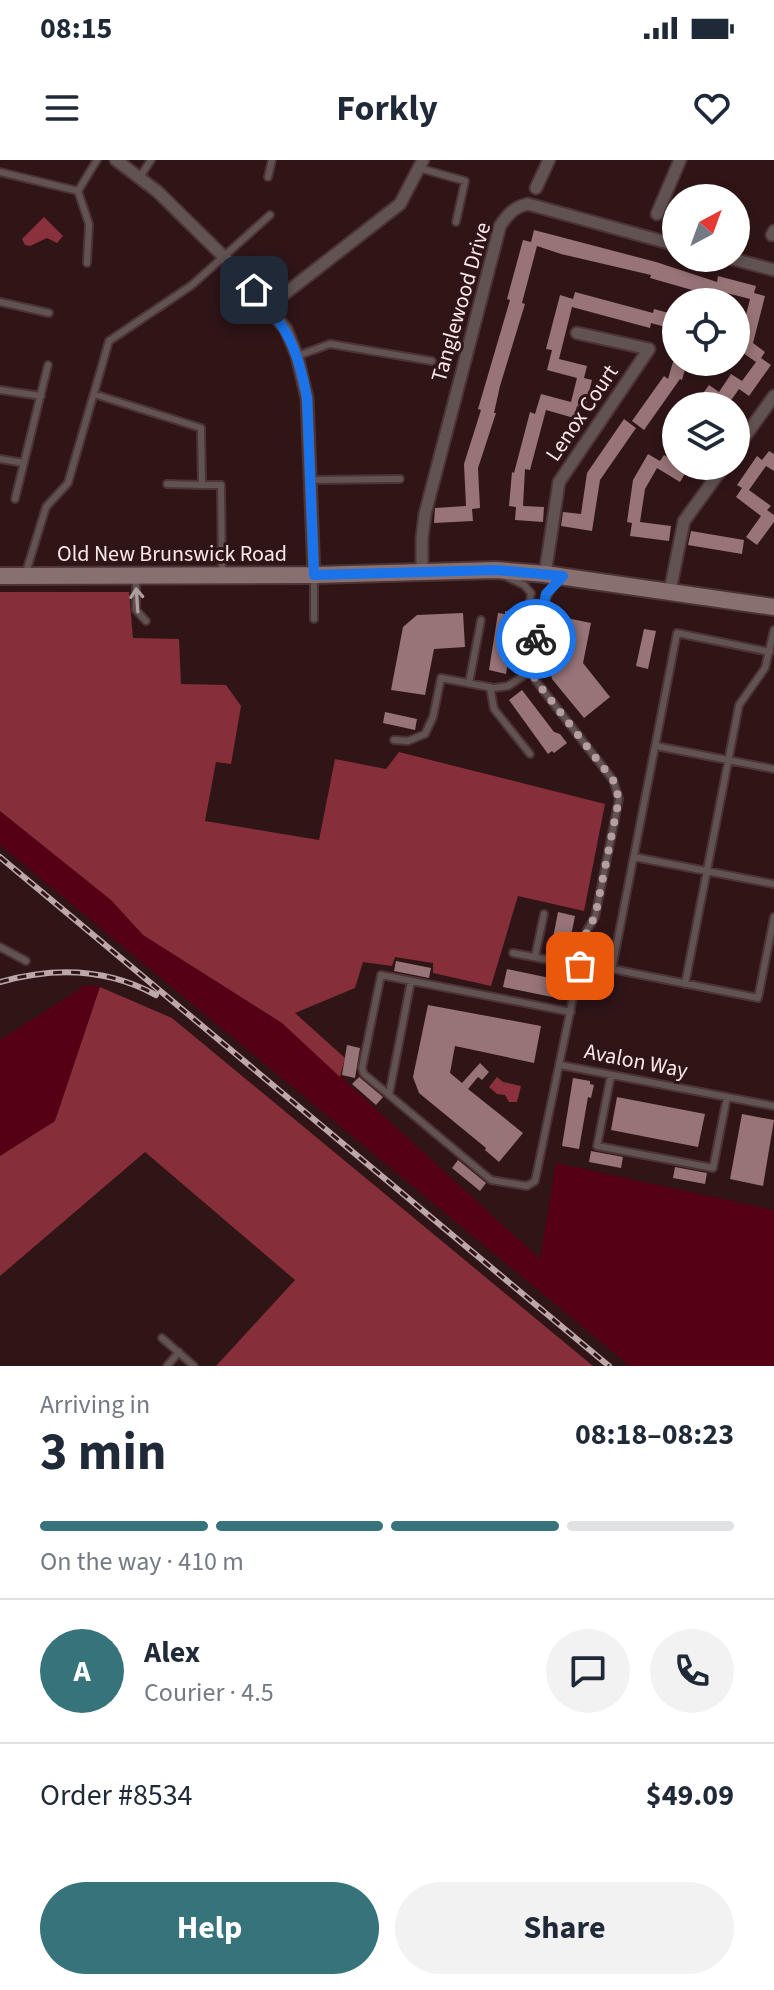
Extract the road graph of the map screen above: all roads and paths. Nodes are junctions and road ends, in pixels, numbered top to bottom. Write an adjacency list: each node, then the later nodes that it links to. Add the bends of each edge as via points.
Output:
1 (97, 160): 12 (lane)
2 (116, 160): 9 (street)
3 (151, 160): 9 (lane)
4 (272, 160): 10 (lane)
5 (549, 160): 11 (street)
6 (680, 160): 13 (street)
7 (421, 164): 15 (lane, via 465,181); 22 (street, via 400,204)
8 (0, 172): 12 (lane)
9 (140, 177): 17 (street)
10 (268, 177)
11 (536, 188)
12 (78, 191): 18 (lane, via 89,224)
13 (657, 214)
14 (270, 215): 17 (lane)
15 (456, 222)
16 (662, 241): 42 (street, Tanglewood Drive, via 528,204 508,214 500,226 425,514)
17 (224, 257): 22 (street); 29 (lane, via 109,341)
18 (87, 263)
19 (750, 264): 20 (street)
20 (774, 270)
21 (0, 302): 23 (lane)
22 (269, 306): 25 (street)
23 (49, 313)
24 (577, 333): 43 (street, Lenox Court, via 649,349 559,482)
25 (297, 356): 26 (lane, via 330,344); 36 (street, via 307,398)
26 (432, 361)
27 (48, 365): 30 (lane)
28 (0, 390): 30 (lane)
29 (94, 394): 39 (lane, via 201,428); 48 (lane, via 68,483 46,507)
30 (41, 396): 34 (lane)
31 (774, 396): 32 (street)
32 (750, 429)
33 (0, 459): 34 (lane)
34 (24, 463): 40 (lane)
35 (400, 479): 36 (lane)
36 (310, 480): 46 (street)
37 (714, 480): 50 (street, via 684,521)
38 (167, 484): 39 (lane)
39 (202, 485): 45 (lane, via 221,485)
40 (15, 499)
41 (487, 571): 42 (main road, Old New Brunswick Road); 43 (main road, Old New Brunswick Road); 56 (lane, Avalon Way, via 513,579 531,593 524,640)
42 (422, 574): 46 (main road, Old New Brunswick Road)
43 (545, 574): 49 (main road, Old New Brunswick Road)
44 (136, 575): 45 (main road, Old New Brunswick Road); 48 (main road, Old New Brunswick Road); 54 (lane, one-way to 44, via 136,610)
45 (222, 575): 46 (main road, Old New Brunswick Road)
46 (314, 575): 52 (lane)
47 (0, 576): 48 (main road, Old New Brunswick Road)
48 (25, 576)
49 (563, 576): 50 (main road, Old New Brunswick Road); 56 (lane, Avalon Way, via 546,594 536,640)
50 (670, 591): 51 (main road, Old New Brunswick Road)
51 (774, 607)
52 (314, 619)
53 (481, 620): 59 (lane)
54 (146, 621)
55 (774, 630): 57 (lane)
56 (528, 648): 58 (lane, Avalon Way)
57 (770, 652): 62 (lane, via 677,633); 64 (lane, via 765,668 741,699)
58 (531, 671): 60 (lane, via 508,686); 75 (lane, Avalon Way, via 618,792 595,917)
59 (469, 683): 60 (lane); 61 (lane, via 441,678 425,734)
60 (490, 687): 63 (lane, via 494,709)
61 (394, 740)
62 (656, 746): 64 (lane); 66 (lane)
63 (530, 754)
64 (728, 760): 65 (lane); 67 (lane)
65 (774, 769)
66 (634, 857): 67 (lane); 77 (lane, via 612,969)
67 (707, 871): 68 (lane); 77 (lane)
68 (774, 884)
69 (544, 914): 73 (lane)
70 (774, 917): 77 (lane, via 758,998)
71 (0, 947): 74 (lane)
72 (513, 953): 73 (lane)
73 (535, 957): 75 (lane)
74 (26, 961)
75 (580, 966): 78 (lane, Avalon Way)
76 (411, 981): 78 (lane); 81 (lane); 81 (lane, via 381,975 362,1068)
77 (685, 984)
78 (571, 1012): 79 (lane, Avalon Way)
79 (560, 1065): 80 (lane, Avalon Way); 81 (lane, via 538,1174 527,1186 491,1180)
80 (611, 1075): 82 (lane, Avalon Way); 82 (lane, via 597,1146 684,1163 713,1168)
81 (389, 1095)
82 (727, 1097): 83 (lane, Avalon Way)
83 (774, 1106)
84 (162, 1338): 85 (lane)
85 (179, 1352): 86 (lane); 87 (lane)
86 (167, 1366)
87 (194, 1366)

